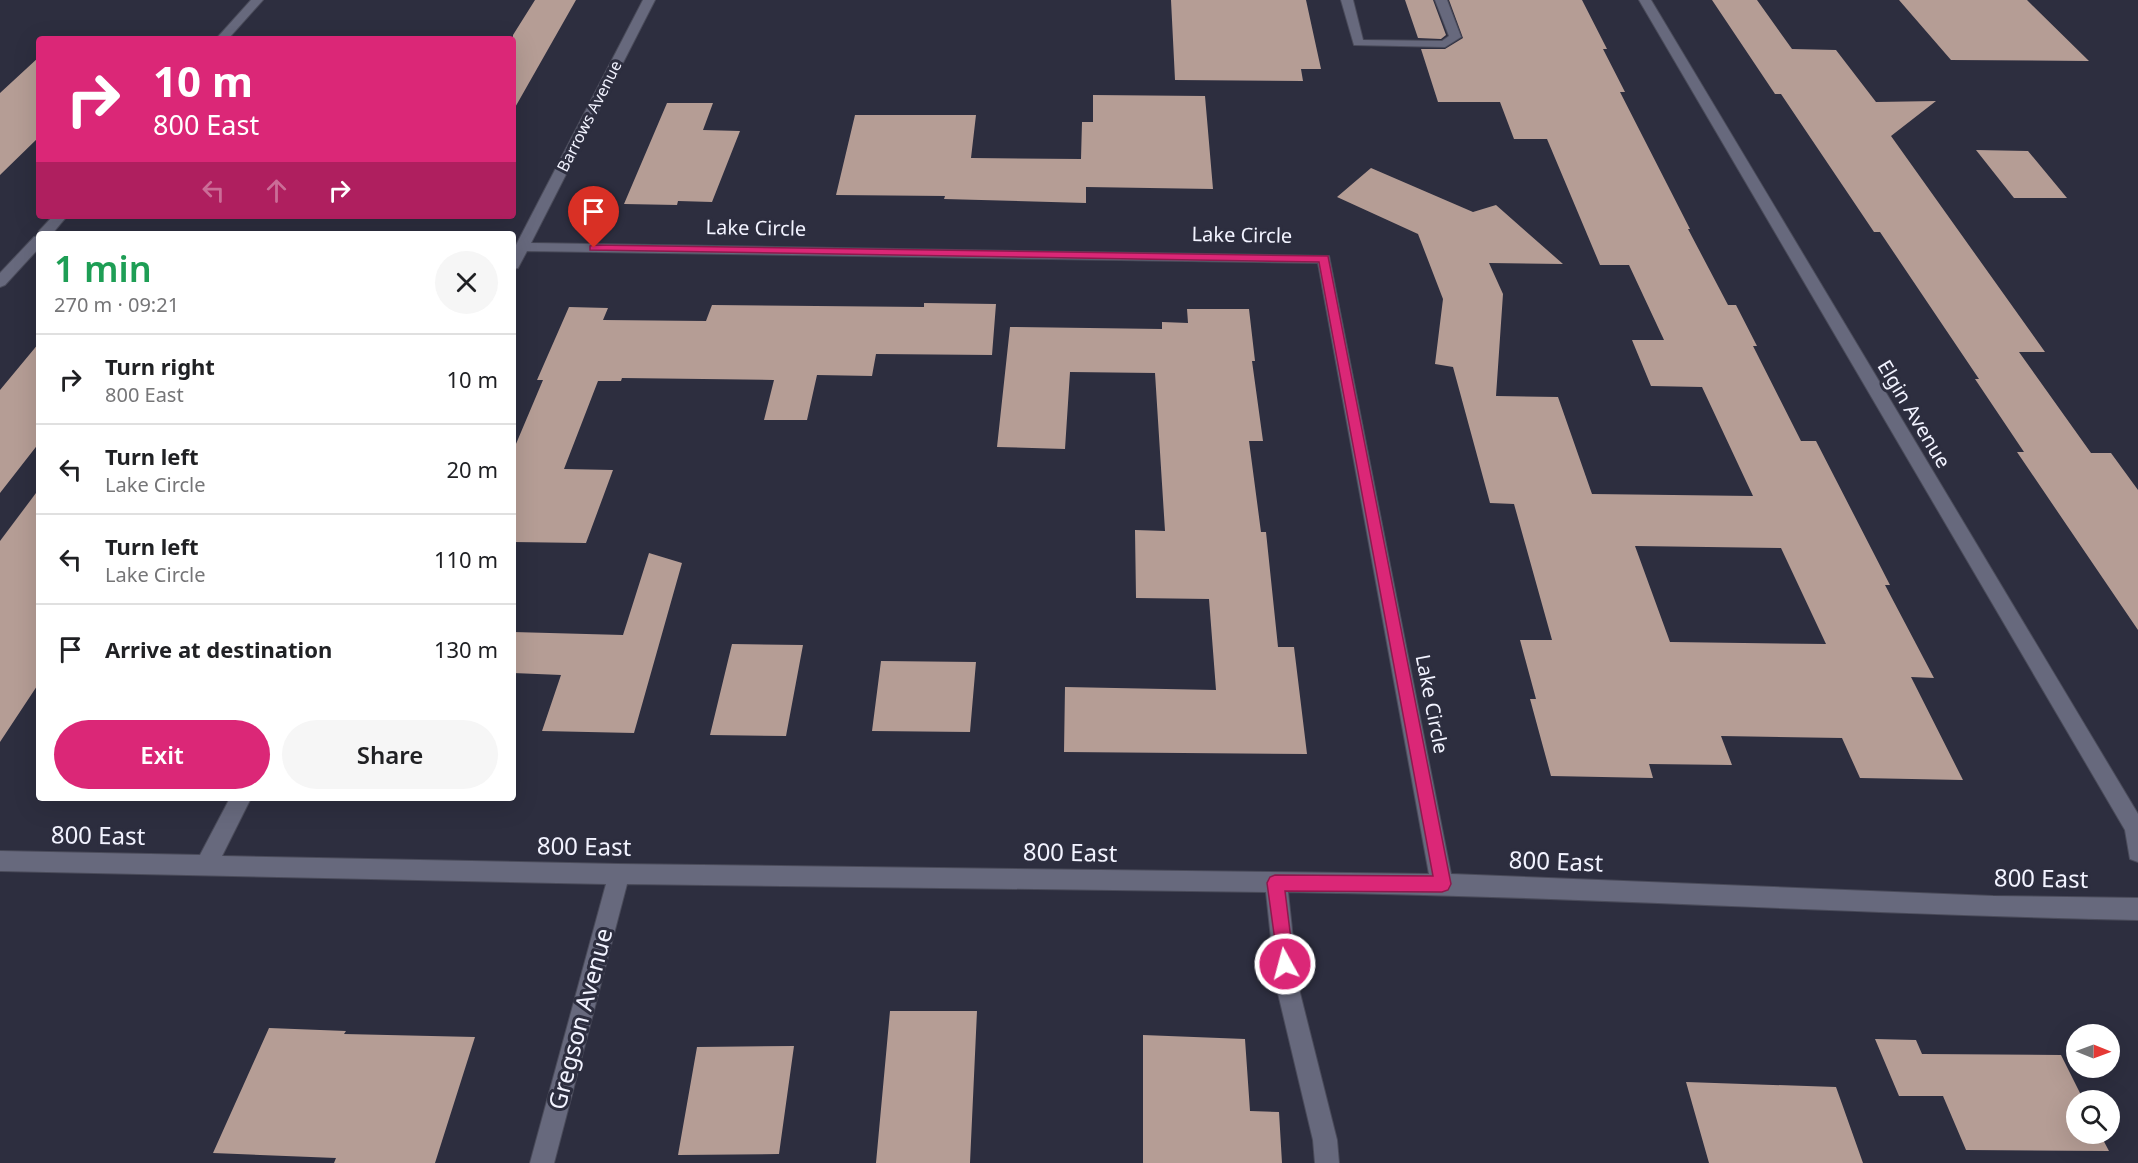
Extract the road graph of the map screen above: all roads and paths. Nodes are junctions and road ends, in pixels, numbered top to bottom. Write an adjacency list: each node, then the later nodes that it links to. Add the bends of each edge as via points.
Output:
1 (257, 0): 6 (street)
2 (649, 0): 10 (street, Barrows Avenue)
3 (1347, 0): 4 (street, via 1359,43 1445,44 1455,37)
4 (1442, 0)
5 (1645, 0): 14 (street, Elgin Avenue, via 2135,828)
6 (225, 36)
7 (57, 219): 8 (street)
8 (47, 231)
9 (36, 243): 12 (street)
10 (522, 247): 11 (street, Barrows Avenue); 19 (street, Lake Circle, via 1324,258)
11 (516, 259)
12 (0, 282)
13 (239, 801): 16 (street)
14 (2138, 852)
15 (0, 861): 16 (street, 800 East)
16 (206, 865): 17 (street, 800 East)
17 (619, 874): 18 (street, 800 East); 21 (street, Gregson Avenue)
18 (1275, 883): 19 (street, 800 East); 22 (street, via 1287,985)
19 (1442, 884): 20 (street, 800 East)
20 (2138, 909)
21 (542, 1163)
22 (1328, 1163)

